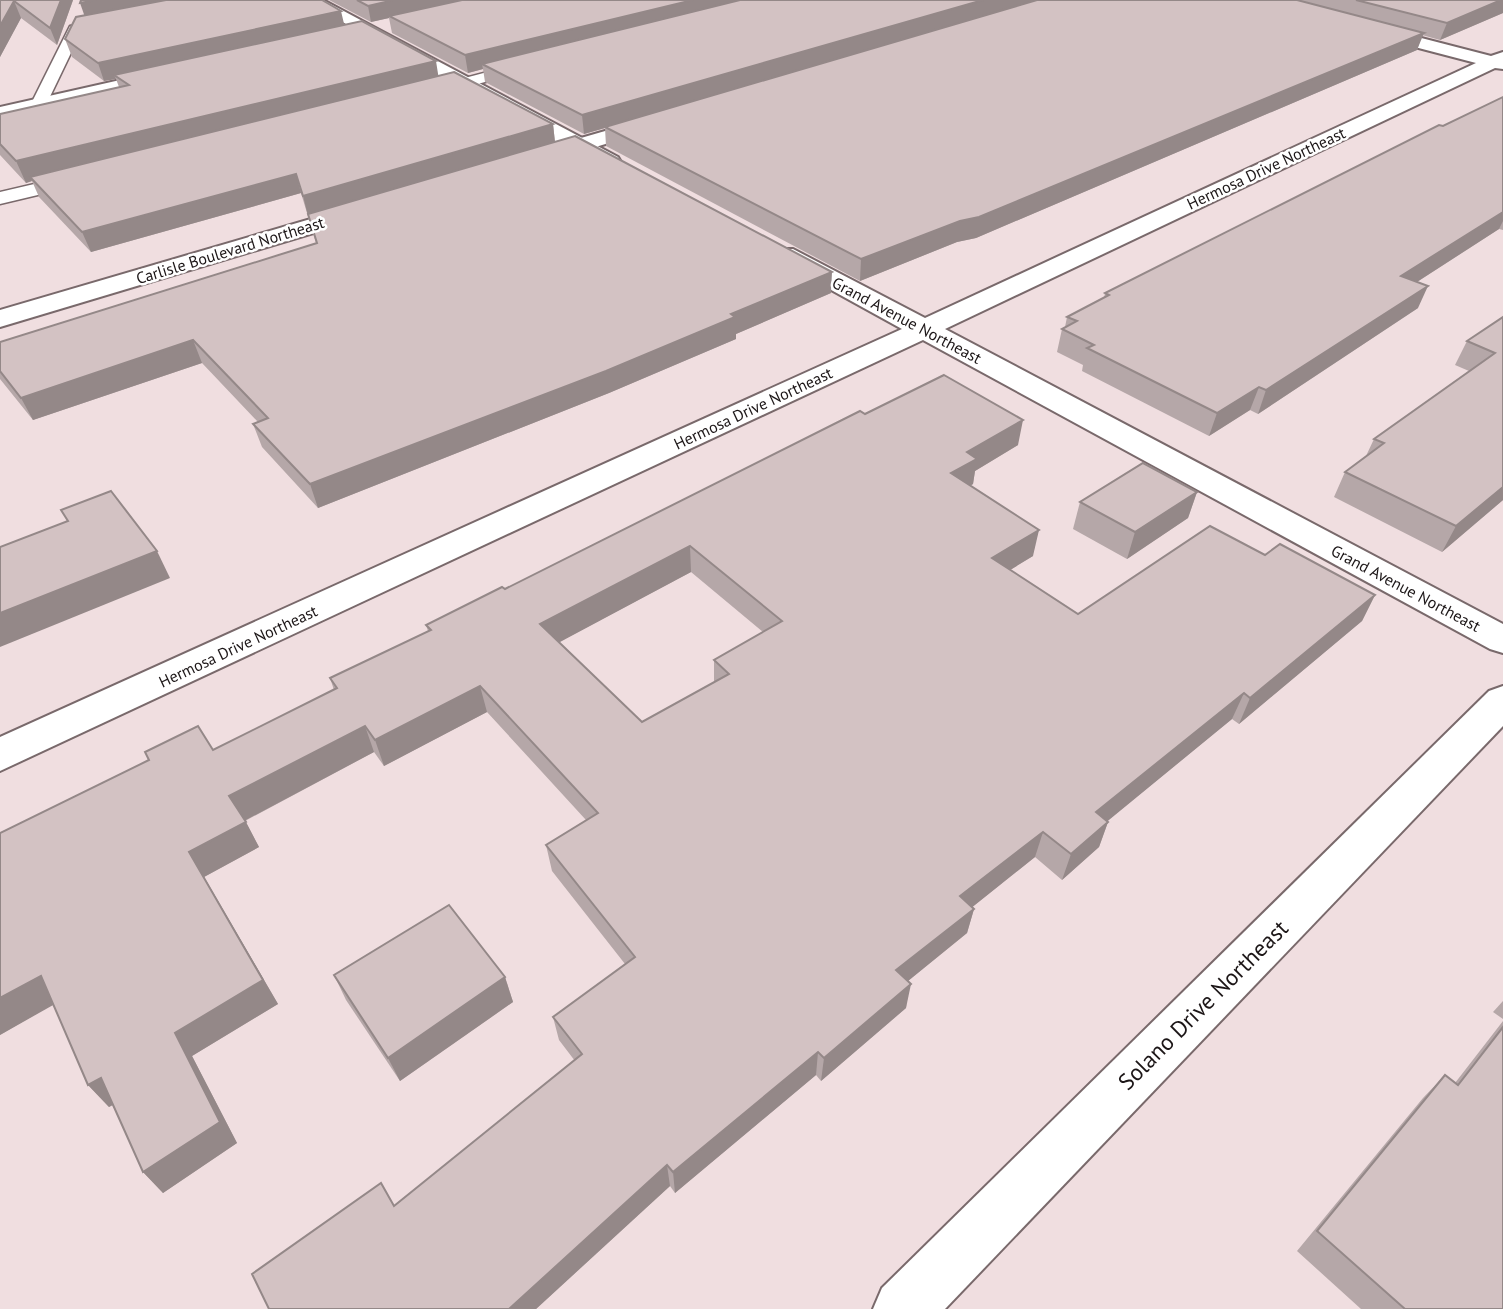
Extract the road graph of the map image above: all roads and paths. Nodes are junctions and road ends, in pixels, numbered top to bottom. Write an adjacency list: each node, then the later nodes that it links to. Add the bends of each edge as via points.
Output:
1 (311, 0): 7 (street)
2 (115, 21): 9 (lane, via 76,22)
3 (1348, 23): 4 (street)
4 (1500, 61): 20 (street, Hermosa Drive Northeast)
5 (537, 64): 7 (lane)
6 (185, 72): 9 (street)
7 (463, 83): 8 (lane); 12 (street)
8 (417, 95)
9 (39, 104): 10 (street)
10 (0, 113)
11 (671, 118): 12 (street)
12 (579, 146): 13 (street); 15 (street)
13 (513, 165)
14 (97, 175): 16 (lane)
15 (637, 177)
16 (0, 198)
17 (382, 205): 19 (street, Carlisle Boulevard Northeast)
18 (759, 241): 20 (street, Grand Avenue Northeast)
19 (0, 319)
20 (925, 329): 21 (street, Grand Avenue Northeast); 23 (street, Hermosa Drive Northeast)
21 (1503, 640)
22 (1503, 702): 24 (street, Solano Drive Northeast)
23 (0, 755)
24 (903, 1309)

